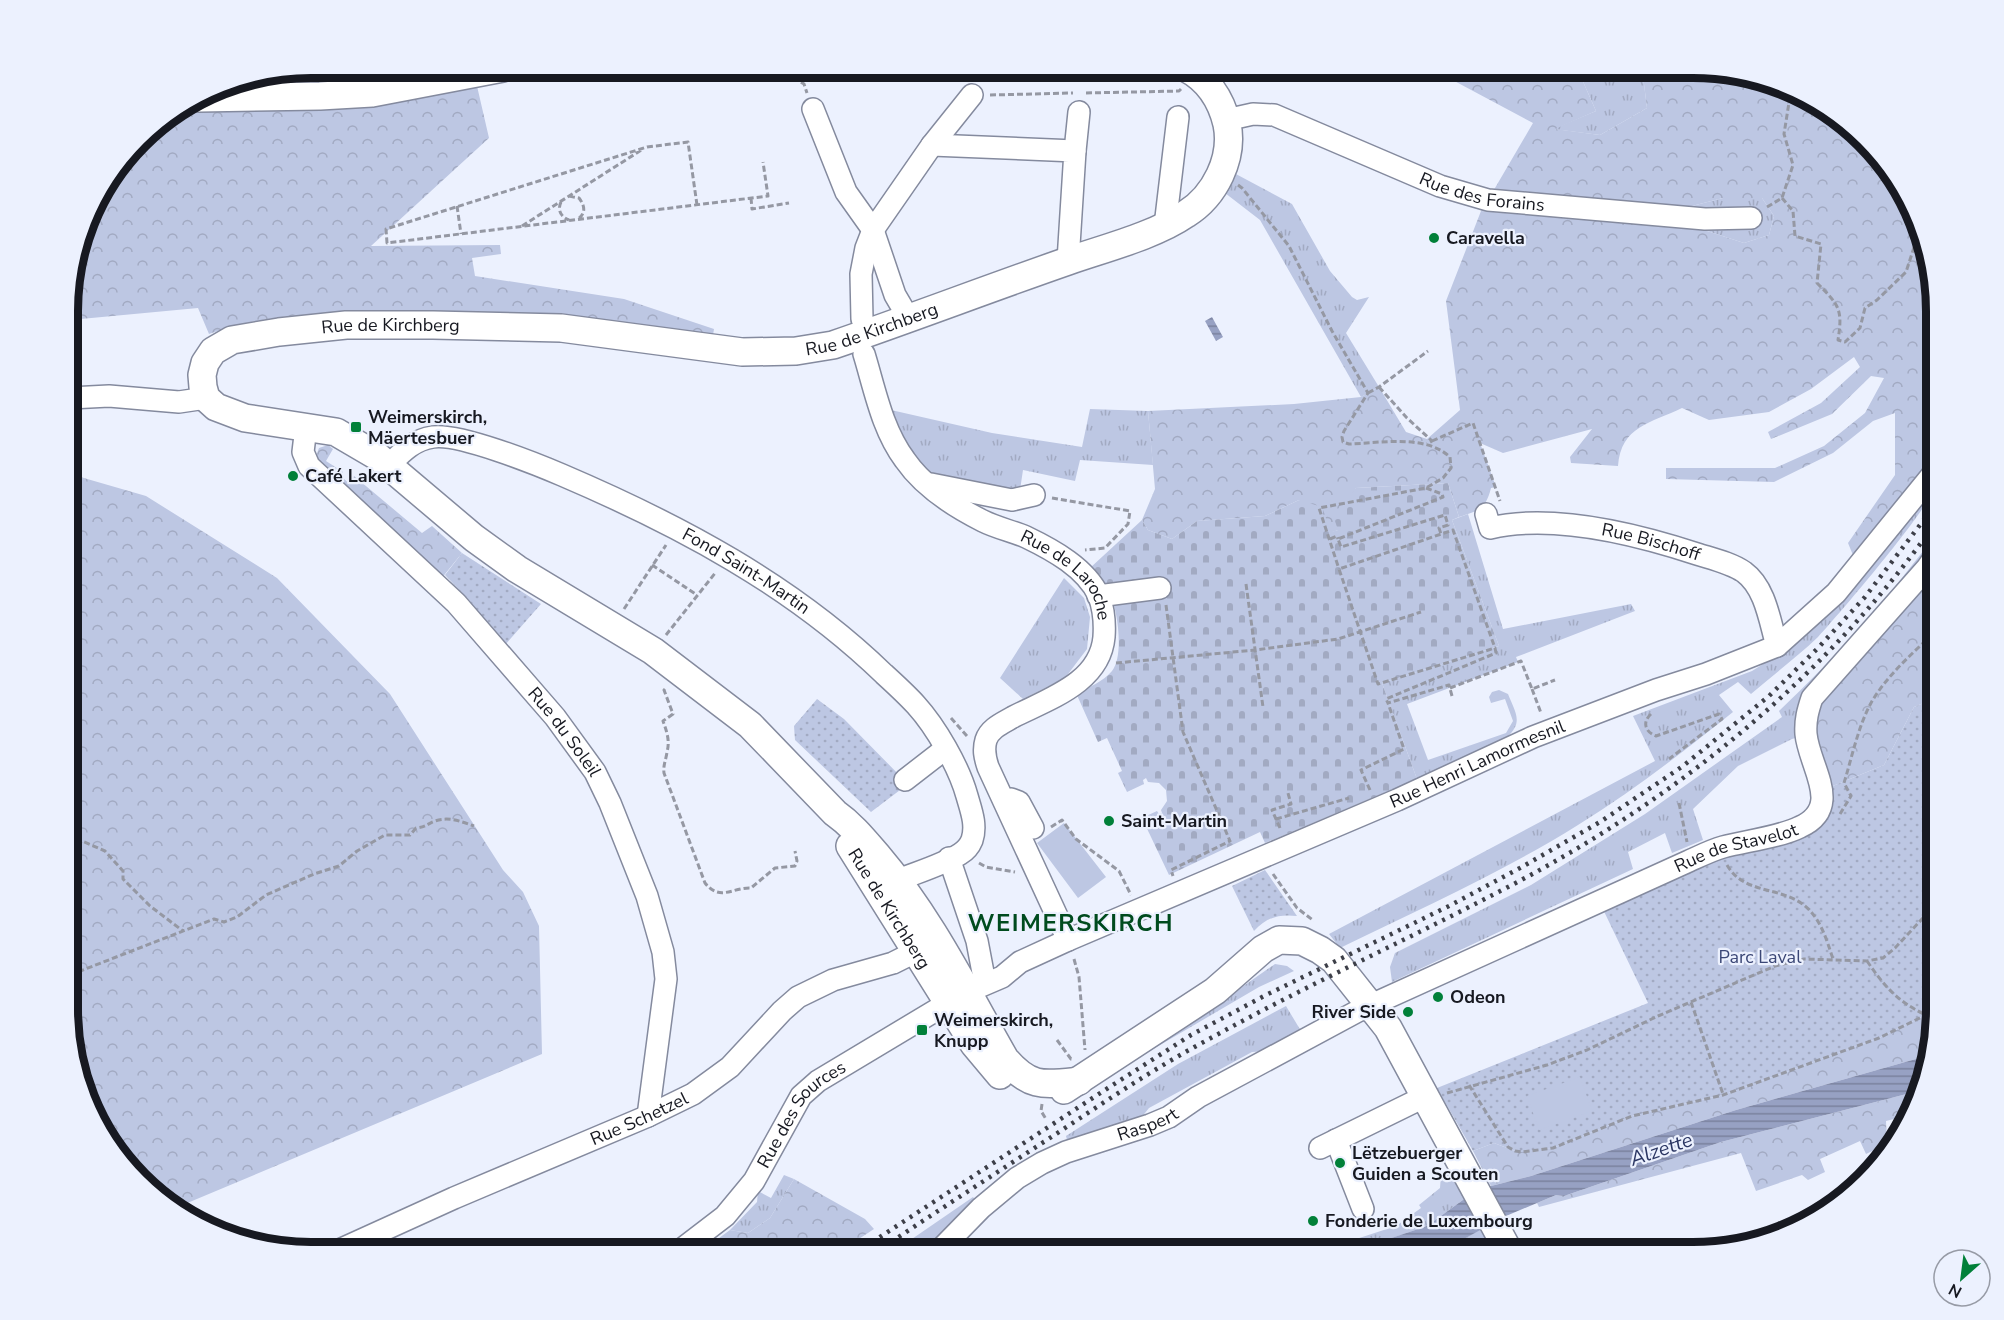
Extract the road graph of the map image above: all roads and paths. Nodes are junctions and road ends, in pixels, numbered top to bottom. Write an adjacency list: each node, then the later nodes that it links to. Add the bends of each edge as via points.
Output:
1 (451, 78): 5 (main road, via 372,93)
2 (794, 78): 7 (path, via 804,84)
3 (1202, 78): 10 (main road, Rue de Kirchberg, via 1214,91)
4 (972, 95): 11 (street)
5 (218, 98)
6 (1790, 99): 18 (path, via 1784,134 1793,165)
7 (813, 109): 28 (street, via 846,192)
8 (1079, 112): 13 (street)
9 (1178, 117): 26 (street)
10 (1226, 120): 15 (main road, Rue de Kirchberg, via 1227,154); 23 (street, Rue des Forains, via 1253,114 1274,115 1440,186 1488,200 1705,219)
11 (932, 145): 13 (street); 28 (street)
12 (647, 147): 16 (path); 21 (path, via 688,142); 22 (path)
13 (1075, 151): 31 (street)
14 (763, 162): 17 (path, via 768,196)
15 (1220, 176): 26 (main road, Rue de Kirchberg, via 1188,214); 37 (path, via 1242,188 1289,246)
16 (567, 196): 19 (path); 25 (path, via 579,198 583,204 582,216)
17 (751, 198): 20 (path, via 752,209); 21 (path)
18 (1782, 198): 23 (path); 30 (path, via 1793,212 1795,236 1821,244 1817,283 1842,316 1838,340 1845,342 1860,328 1865,308 1906,272)
19 (562, 200): 24 (path, via 560,213); 27 (path)
20 (789, 203)
21 (696, 205): 25 (path)
22 (457, 206): 29 (path); 29 (path, via 386,228 387,243)
23 (1751, 218)
24 (570, 220): 25 (path); 27 (path)
25 (576, 220)
26 (1165, 226): 31 (main road, Rue de Kirchberg)
27 (520, 227): 29 (path)
28 (873, 230): 32 (street, via 861,274); 33 (street, via 895,295)
29 (461, 234)
30 (1916, 242)
31 (1068, 261): 33 (main road, Rue de Kirchberg)
32 (861, 311)
33 (909, 319): 39 (main road, Rue de Kirchberg, via 833,345 796,351 742,352 561,328 346,325 279,332 232,340 213,351 202,375)
34 (1428, 351): 36 (path)
35 (864, 354): 45 (street, Rue de Laroche, via 887,432)
36 (1379, 387): 37 (path); 41 (path)
37 (1368, 393): 42 (path, via 1344,431 1343,442)
38 (78, 398): 39 (street, via 179,402)
39 (207, 398): 40 (main road, Rue de Kirchberg, via 231,414)
40 (306, 427): 43 (main road, Rue de Kirchberg, via 344,436); 126 (street, Rue du Soleil, via 303,452 309,466 456,603 555,717 595,772 647,896 663,952 666,979)
41 (1432, 441): 42 (path); 49 (path, via 1473,423)
42 (1427, 444): 46 (path, via 1450,457 1451,468)
43 (388, 466): 50 (street, Fond Saint-Martin, via 412,443 434,437 456,439 530,461); 64 (main road, Rue de Kirchberg, via 517,569)
44 (1926, 482): 67 (street, Rue Henri Lamormesnil, via 1836,593)
45 (927, 484): 47 (street, via 1012,500); 54 (street, Rue de Laroche, via 985,522)
46 (1426, 488): 52 (path, via 1319,508); 53 (path, via 1443,497)
47 (1034, 495): 54 (path, via 1131,511 1128,524 1106,548)
48 (1486, 514): 49 (street, Rue Bischoff, via 1490,528)
49 (1507, 524): 67 (street, Rue Bischoff, via 1604,530 1654,540 1722,562 1745,573 1760,589)
50 (677, 528): 55 (street, Fond Saint-Martin); 56 (path)
51 (1442, 534): 53 (path, via 1439,528 1448,525 1445,514 1341,547); 58 (path); 68 (path, via 1452,530)
52 (1330, 539): 53 (path); 58 (path)
53 (1338, 539)
54 (1056, 553): 62 (street, Rue de Laroche, via 1082,572)
55 (728, 556): 60 (path); 82 (street, Fond Saint-Martin, via 860,651 917,706)
56 (652, 566): 60 (path); 64 (path)
57 (1926, 567): 98 (street, Rue de Stavelot, via 1812,698 1806,716 1806,735 1823,790 1821,806 1812,820 1798,828)
58 (1339, 568): 65 (path)
59 (1246, 584): 69 (path)
60 (697, 595): 70 (path)
61 (1162, 595): 62 (street); 71 (path)
62 (1098, 596): 72 (street, Rue de Laroche, via 1105,620 1103,645)
63 (1420, 612): 65 (path)
64 (612, 626): 70 (main road, Rue de Kirchberg)
65 (1359, 632): 68 (path, via 1378,684); 69 (path, via 1338,639)
66 (1926, 641): 91 (path, via 1889,677 1871,704 1844,783 1851,796)
67 (1777, 646): 110 (street, Rue Henri Lamormesnil, via 1533,737)
68 (1495, 648): 78 (path, via 1496,653 1386,699)
69 (1255, 650): 71 (path); 79 (path)
70 (653, 651): 73 (main road, Rue de Kirchberg)
71 (1174, 657): 72 (path); 103 (path, via 1183,732 1230,841 1170,870)
72 (1094, 665): 88 (street, Rue de Laroche, via 1070,688 997,726 987,739 984,752 988,767)
73 (678, 670): 90 (main road, Rue de Kirchberg, via 750,725); 99 (path, via 664,690 673,714 663,721 669,738 663,766 705,883 716,892 751,888 775,868 795,866)
74 (1555, 680): 76 (path)
75 (1450, 688): 76 (path, via 1521,661); 77 (path); 78 (path, via 1449,685)
76 (1532, 689): 81 (path)
77 (1452, 696)
78 (1388, 703): 86 (path, via 1404,749 1361,770 1371,791)
79 (1263, 707)
80 (1652, 714): 83 (path, via 1647,718 1646,730 1656,736 1719,714 1722,719)
81 (1543, 717)
82 (945, 749): 84 (street); 100 (street, Fond Saint-Martin, via 964,787 975,824 972,841)
83 (1669, 759)
84 (905, 780)
85 (1288, 792): 92 (path, via 1292,804 1272,810)
86 (1360, 794)
87 (1350, 797): 92 (path)
88 (1004, 802): 94 (street, via 1019,802); 102 (street, Rue de Laroche)
89 (1679, 802): 96 (path)
90 (835, 813): 104 (main road, Rue de Kirchberg, via 850,823); 109 (main road, Rue de Kirchberg, via 842,833)
91 (1839, 815)
92 (1276, 819): 95 (path)
93 (474, 826): 108 (path, via 453,819 416,828 410,835 385,835 339,866 266,895 237,917)
94 (1033, 828): 105 (path, via 1037,835 1062,820 1076,839 1119,871)
95 (1281, 830)
96 (1686, 840)
97 (78, 844): 108 (path, via 82,841 105,851 123,871 123,879)
98 (1721, 847): 111 (path, via 1731,871 1745,882 1800,903 1816,918 1824,929); 116 (street, Rue de Stavelot)
99 (795, 851)
100 (956, 856): 102 (path, via 986,867); 104 (street); 114 (street, via 977,941)
101 (1269, 869): 107 (path, via 1297,908)
102 (1038, 876): 110 (street, Rue de Laroche)
103 (1174, 878)
104 (898, 880): 109 (main road, Rue de Kirchberg)
105 (1132, 898)
106 (1926, 914): 112 (path, via 1883,958)
107 (1316, 922)
108 (183, 931): 113 (path)
109 (926, 945): 114 (main road, Rue de Kirchberg); 126 (street, Rue Schetzel, via 893,963 833,980 798,997 718,1078 693,1095)
110 (1071, 948): 114 (street, Rue Henri Lamormesnil, via 1020,962 1002,977); 120 (path, via 1078,976)
111 (1833, 959): 112 (path); 115 (path, via 1804,959 1775,966)
112 (1867, 961): 117 (path, via 1892,993)
113 (78, 972)
114 (967, 993): 121 (main road, Rue de Kirchberg, via 1017,1073 1046,1084); 130 (street, Rue des Sources, via 818,1081 801,1096 754,1181 725,1216)
115 (1691, 1002): 122 (path, via 1547,1065); 123 (path)
116 (1370, 1006): 121 (main road, via 1334,960 1302,941 1279,940 1215,991); 124 (main road, via 1388,1028); 131 (street, Raspert, via 1198,1097 1169,1117 1042,1163 981,1208)
117 (1926, 1016)
118 (1926, 1016): 123 (path, via 1879,1038)
119 (1057, 1040): 121 (path)
120 (1085, 1048)
121 (1079, 1069)
122 (1469, 1085): 123 (path, via 1508,1147 1522,1152 1553,1148 1632,1116); 124 (path)
123 (1723, 1095)
124 (1428, 1098): 128 (street, via 1328,1144); 132 (main road)
125 (1041, 1111): 127 (path)
126 (648, 1116): 129 (street, Rue Schetzel)
127 (1046, 1119)
128 (1363, 1209)
129 (357, 1242)
130 (691, 1242)
131 (948, 1242)
132 (1504, 1242)

